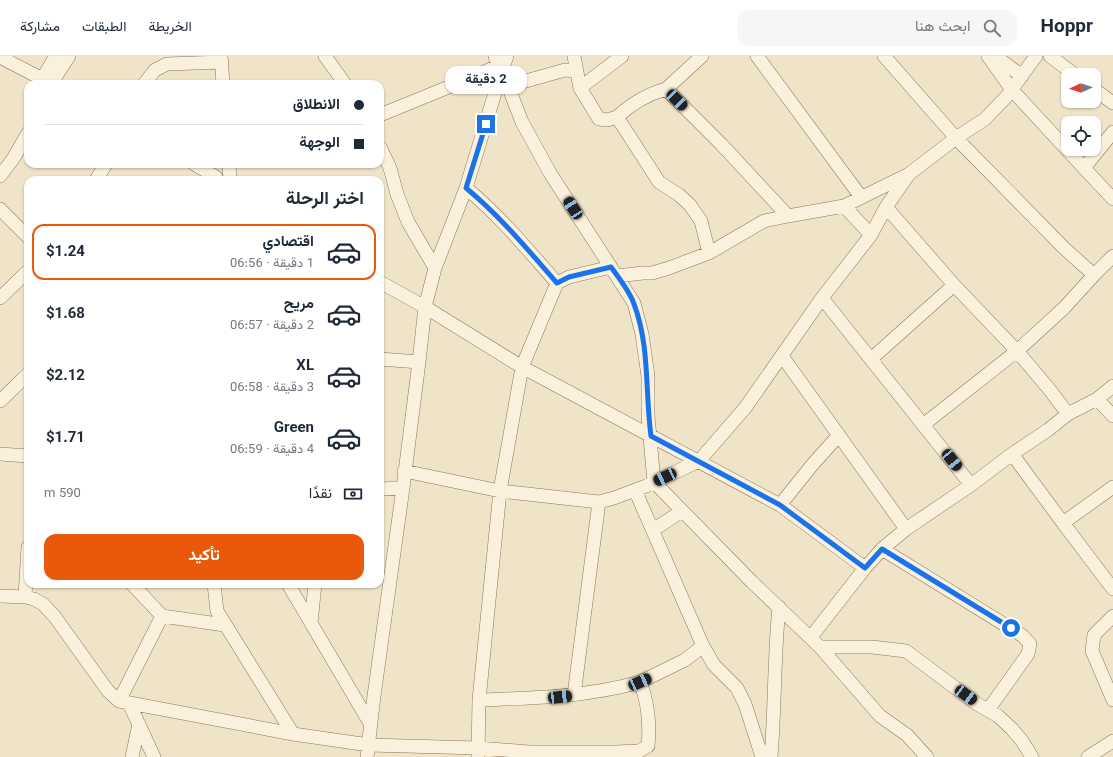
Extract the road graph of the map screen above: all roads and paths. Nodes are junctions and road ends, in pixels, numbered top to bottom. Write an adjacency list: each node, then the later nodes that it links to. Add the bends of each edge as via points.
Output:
1 (56, 56): 21 (street)
2 (69, 56): 22 (street)
3 (325, 56): 25 (street)
4 (507, 56): 16 (street)
5 (574, 56): 18 (street)
6 (622, 56): 27 (street)
7 (702, 56): 28 (street)
8 (757, 56): 44 (street)
9 (884, 56): 35 (street)
10 (988, 56): 29 (street)
11 (995, 56): 19 (street)
12 (1036, 56): 19 (street)
13 (1050, 56): 17 (street)
14 (0, 57): 20 (street)
15 (221, 59): 23 (street, via 167,64 155,70); 24 (street)
16 (498, 65): 26 (street); 32 (street); 43 (street)
17 (1066, 68)
18 (576, 71): 26 (street, via 565,70); 27 (street)
19 (1022, 76): 29 (street)
20 (45, 80)
21 (50, 80)
22 (51, 80)
23 (147, 80)
24 (223, 80)
25 (342, 80)
26 (508, 86): 55 (street, via 522,122 550,173)
27 (580, 88): 33 (street, via 599,119)
28 (666, 89): 33 (street, via 626,109); 49 (street)
29 (1012, 90): 35 (street, via 985,119); 39 (street)
30 (1101, 94): 31 (street)
31 (1113, 103)
32 (384, 113)
33 (617, 117): 52 (street, via 659,182 679,195 702,221)
34 (1113, 132): 39 (street)
35 (956, 138): 40 (street); 57 (street)
36 (24, 140): 41 (street)
37 (384, 155): 54 (street, via 408,222)
38 (200, 168): 42 (street)
39 (1084, 168): 45 (street)
40 (909, 174): 44 (street); 47 (street)
41 (0, 176)
42 (212, 176)
43 (466, 188): 54 (street); 58 (street, via 486,204)
44 (861, 197): 46 (street)
45 (1113, 199)
46 (844, 206): 49 (street); 51 (street)
47 (886, 207): 51 (street); 60 (street)
48 (0, 209): 50 (street)
49 (788, 216): 52 (street, via 764,221)
50 (24, 233)
51 (871, 235): 62 (street)
52 (708, 253): 55 (street, via 652,273)
53 (1113, 256): 57 (street)
54 (436, 268): 63 (street)
55 (614, 272): 58 (street, via 569,277); 78 (street, via 634,303 642,334 648,376)
56 (24, 275): 61 (street)
57 (1094, 275): 64 (street, via 1064,308)
58 (557, 283): 69 (street)
59 (384, 284): 63 (street)
60 (954, 285): 64 (street); 67 (street)
61 (0, 298)
62 (822, 298): 65 (street); 67 (street)
63 (425, 307): 68 (street); 69 (street)
64 (1017, 351): 74 (street); 76 (street)
65 (782, 356): 77 (street); 82 (street, via 745,408)
66 (384, 359): 68 (street)
67 (871, 359): 76 (street)
68 (419, 362): 83 (street)
69 (522, 367): 78 (street); 90 (street)
70 (24, 378): 73 (street)
71 (1113, 386): 72 (street)
72 (1097, 399): 74 (street); 75 (street)
73 (0, 401)
74 (1068, 414): 80 (street)
75 (1113, 416)
76 (923, 424): 85 (street)
77 (839, 435): 92 (street); 95 (street)
78 (651, 436): 82 (street); 84 (street)
79 (0, 454): 81 (street)
80 (1012, 454): 85 (street); 94 (street)
81 (24, 456)
82 (699, 461): 84 (street); 92 (street)
83 (404, 471): 88 (street); 90 (street)
84 (654, 482): 89 (street); 93 (street)
85 (971, 484): 95 (street)
86 (1113, 487): 94 (street)
87 (384, 488): 88 (street)
88 (403, 488): 122 (street)
89 (635, 490): 91 (street); 96 (street)
90 (500, 491): 91 (street); 117 (street)
91 (599, 502): 116 (street)
92 (780, 505): 98 (street)
93 (682, 512): 96 (street); 107 (street)
94 (1064, 523): 104 (street)
95 (906, 529): 97 (street)
96 (653, 530): 113 (street)
97 (882, 549): 98 (street); 120 (street, via 1023,636 1030,644 1028,654)
98 (865, 568): 112 (street)
99 (26, 588): 106 (street)
100 (136, 588): 108 (street)
101 (214, 588): 111 (street, via 217,611)
102 (290, 588): 110 (street)
103 (315, 588): 110 (street)
104 (1113, 589)
105 (0, 596): 106 (street)
106 (26, 597): 119 (street, via 43,604 108,690)
107 (779, 607): 112 (street); 130 (street, via 775,647)
108 (162, 616): 111 (street); 119 (street)
109 (1113, 616): 118 (street, via 1094,635 1092,651)
110 (311, 623): 122 (street)
111 (225, 625): 123 (street)
112 (811, 637): 114 (street)
113 (703, 646): 115 (street, via 685,660); 129 (street, via 714,665 736,688 745,704)
114 (820, 647): 120 (street, via 872,647 906,651); 131 (street, via 880,716 907,735)
115 (640, 682): 116 (street); 126 (street, via 644,694 648,746 639,751)
116 (574, 696): 117 (street)
117 (479, 700): 126 (street)
118 (1113, 700)
119 (124, 702): 121 (street); 123 (street)
120 (988, 710): 132 (street, via 1012,729)
121 (138, 724): 127 (street); 128 (street)
122 (371, 726): 125 (street)
123 (293, 734): 125 (street)
124 (1113, 741): 133 (street)
125 (368, 751): 126 (street)
126 (478, 752)
127 (132, 757)
128 (154, 757)
129 (762, 757)
130 (772, 757)
131 (927, 757)
132 (1032, 757)
133 (1088, 757)

